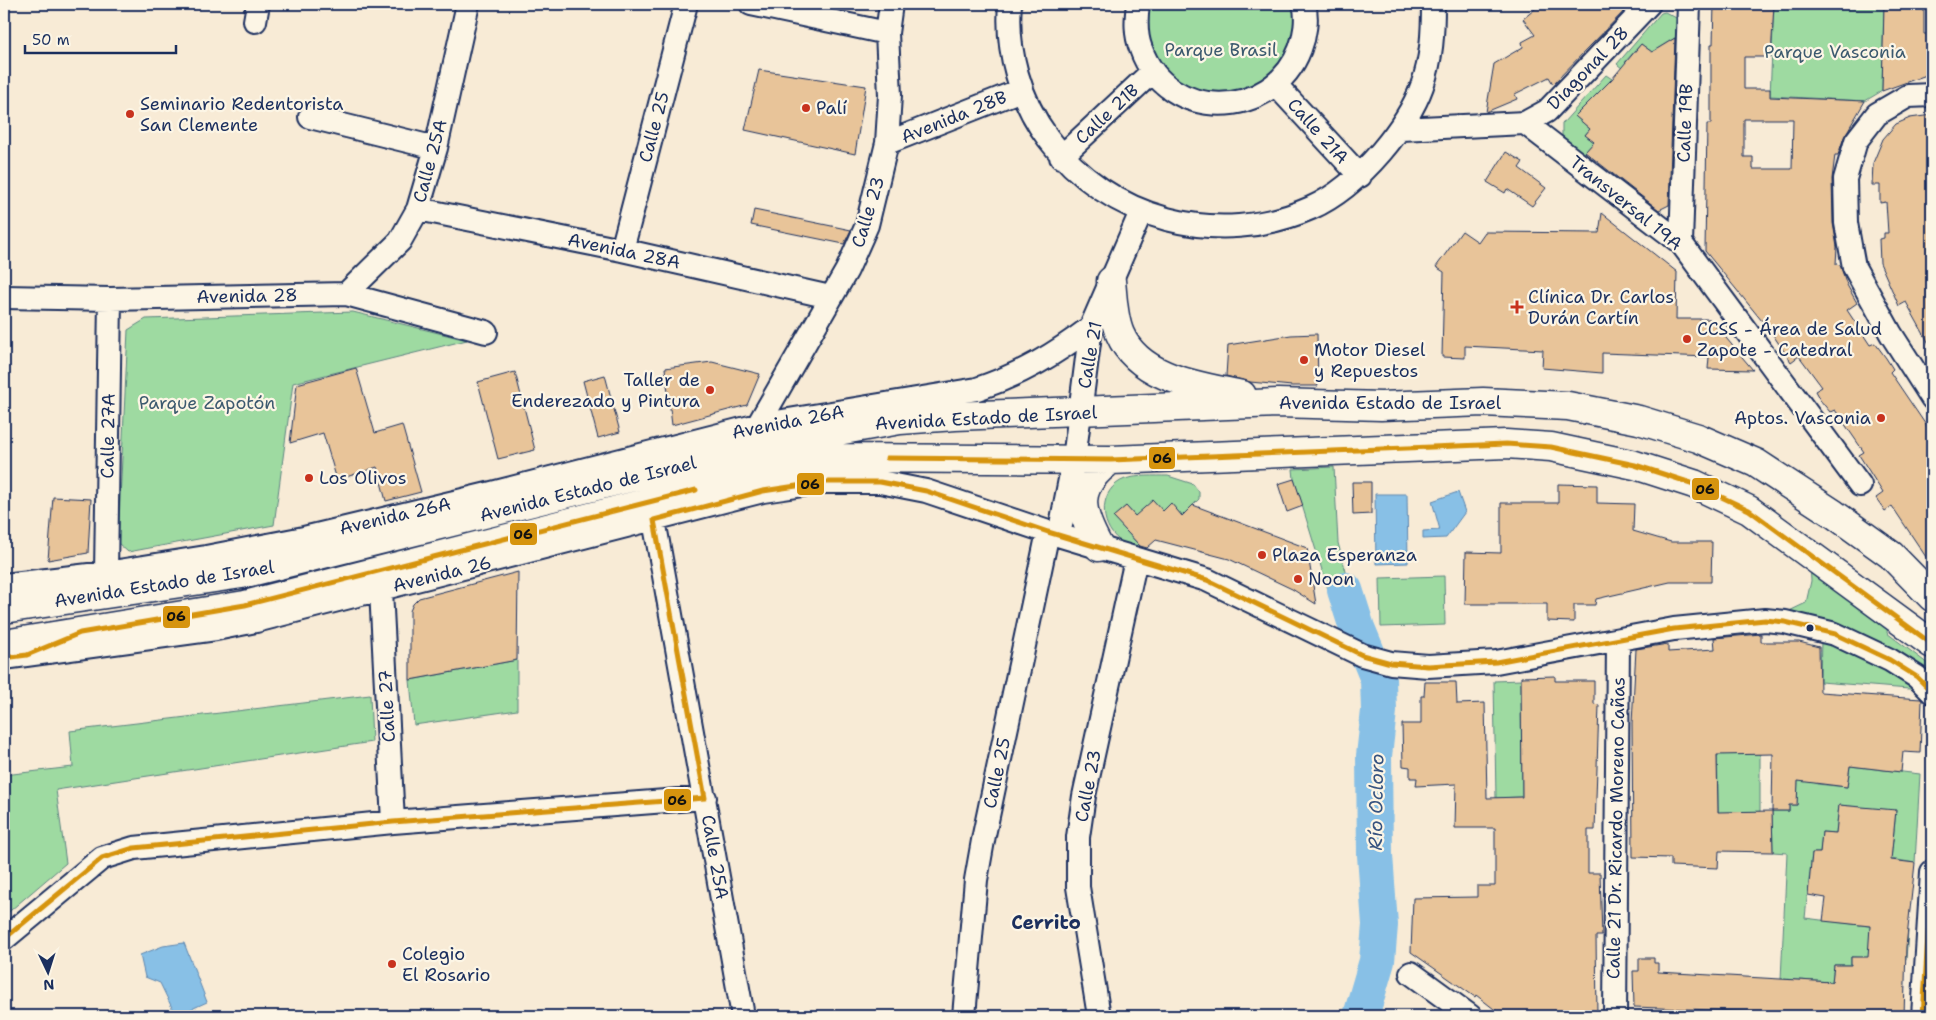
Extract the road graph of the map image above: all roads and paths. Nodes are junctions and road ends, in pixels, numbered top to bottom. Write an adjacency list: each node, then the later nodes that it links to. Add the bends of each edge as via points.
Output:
1 (468, 4): 20 (street, Calle 25A)
2 (686, 4): 26 (street, Calle 25)
3 (751, 4): 11 (street)
4 (891, 4): 11 (street, Calle 23)
5 (1010, 4): 14 (street, via 1008,28)
6 (1138, 4): 12 (street, via 1136,25 1141,50)
7 (1304, 4): 13 (street, via 1305,36 1295,63)
8 (1433, 4): 18 (street, via 1433,38 1422,86)
9 (1649, 4): 17 (street, Diagonal 28, via 1547,111)
10 (1688, 4): 25 (street, Calle 19B)
11 (887, 33): 19 (street, Calle 23, via 890,95)
12 (1152, 71): 13 (street, via 1172,90 1198,102 1225,105 1252,99); 21 (street, Calle 21B)
13 (1276, 85): 22 (street, Calle 21A)
14 (1021, 90): 19 (street, Avenida 28B); 21 (street, via 1038,125)
15 (1932, 95): 34 (street, via 1908,96 1877,114 1856,141 1845,179 1846,223 1854,267)
16 (310, 117): 20 (street)
17 (1525, 123): 18 (street, Diagonal 28); 25 (street, Transversal 19A)
18 (1401, 129): 22 (street)
19 (887, 143): 30 (street, Calle 23, via 868,225)
20 (436, 148): 23 (street, Calle 25A)
21 (1061, 157): 24 (street, via 1098,189)
22 (1360, 176): 24 (street, via 1311,208 1256,225 1197,226)
23 (418, 209): 26 (street, Avenida 28A); 28 (street, Calle 25A, via 400,240)
24 (1141, 212): 27 (street, Calle 21)
25 (1681, 243): 44 (street, Transversal 19A)
26 (622, 250): 30 (street, Avenida 28A)
27 (1111, 282): 32 (street, Calle 21); 35 (main road, via 1119,334 1131,353 1154,371)
28 (346, 294): 31 (street, Avenida 28); 33 (street, Avenida 28)
29 (4, 297): 31 (street, Avenida 28)
30 (830, 297): 39 (street, Calle 23)
31 (110, 299): 50 (street, Calle 27A)
32 (1091, 328): 38 (street, Calle 21); 39 (street, Avenida 26A, via 1051,357 1012,377 978,389)
33 (486, 332)
34 (1932, 398)
35 (1278, 403): 37 (main road, Avenida Estado de Israel); 38 (main road, Avenida Estado de Israel)
36 (1444, 404): 37 (main road, Avenida Estado de Israel); 40 (main road, via 1433,410 1428,420 1428,432 1435,442); 49 (main road, Avenida Estado de Israel, via 1483,402 1568,406 1639,420 1698,438 1756,463 1834,514 1891,555)
37 (1381, 406): 41 (main road, via 1396,421 1396,431 1392,441)
38 (1080, 412): 42 (street, Calle 21); 55 (main road, Avenida Estado de Israel, via 955,416 847,428 770,443 242,574)
39 (758, 425): 50 (street, Avenida 26A, via 304,538)
40 (1445, 447): 41 (main road, Avenida Estado de Israel); 54 (main road, Avenida Estado de Israel, via 1506,444 1550,447 1635,465 1694,484 1749,510)
41 (1373, 449): 43 (main road, Avenida Estado de Israel)
42 (1074, 459): 43 (main road, Avenida Estado de Israel); 46 (street, Calle 21); 60 (main road, Avenida Estado de Israel, via 839,458 820,461 772,470 245,606 80,633)
43 (1112, 460): 47 (main road, via 1092,476 1083,496 1085,518)
44 (1860, 486)
45 (654, 520): 46 (street, Avenida 26, via 763,491 823,482 880,482 926,491); 52 (street, Avenida 26); 62 (street, Calle 25A)
46 (1054, 533): 47 (street, Avenida 26); 68 (street, Calle 25, via 984,835 976,880)
47 (1099, 547): 48 (street, Avenida 26)
48 (1136, 559): 58 (street, Avenida 26, via 1208,580 1362,655 1391,663 1428,666 1496,662); 69 (street, Calle 23, via 1084,796 1078,838 1078,887)
49 (1903, 568): 53 (main road, Avenida Estado de Israel); 54 (main road, via 1909,578 1903,599 1894,605 1882,606)
50 (106, 573): 51 (street, Avenida 26A)
51 (4, 585)
52 (381, 590): 60 (street, Avenida 26, via 216,629); 63 (street, Calle 27)
53 (1932, 597)
54 (1872, 601): 56 (main road, Avenida Estado de Israel)
55 (4, 609)
56 (1900, 619): 57 (main road); 59 (main road, Avenida Estado de Israel)
57 (1932, 626)
58 (1618, 640): 61 (street, Avenida 26, via 1733,622 1785,622 1835,634 1882,656 1917,676); 71 (street, Calle 21 Dr. Ricardo Moreno Cañas)
59 (1932, 644)
60 (12, 652)
61 (1932, 692)
62 (705, 798): 63 (street); 67 (street, Calle 25A)
63 (393, 822): 65 (street, via 134,848 102,858)
64 (1932, 872): 72 (street)
65 (4, 939)
66 (1410, 973): 70 (street)
67 (743, 1016)
68 (964, 1016)
69 (1099, 1016)
70 (1470, 1016)
71 (1614, 1016)
72 (1923, 1016)

